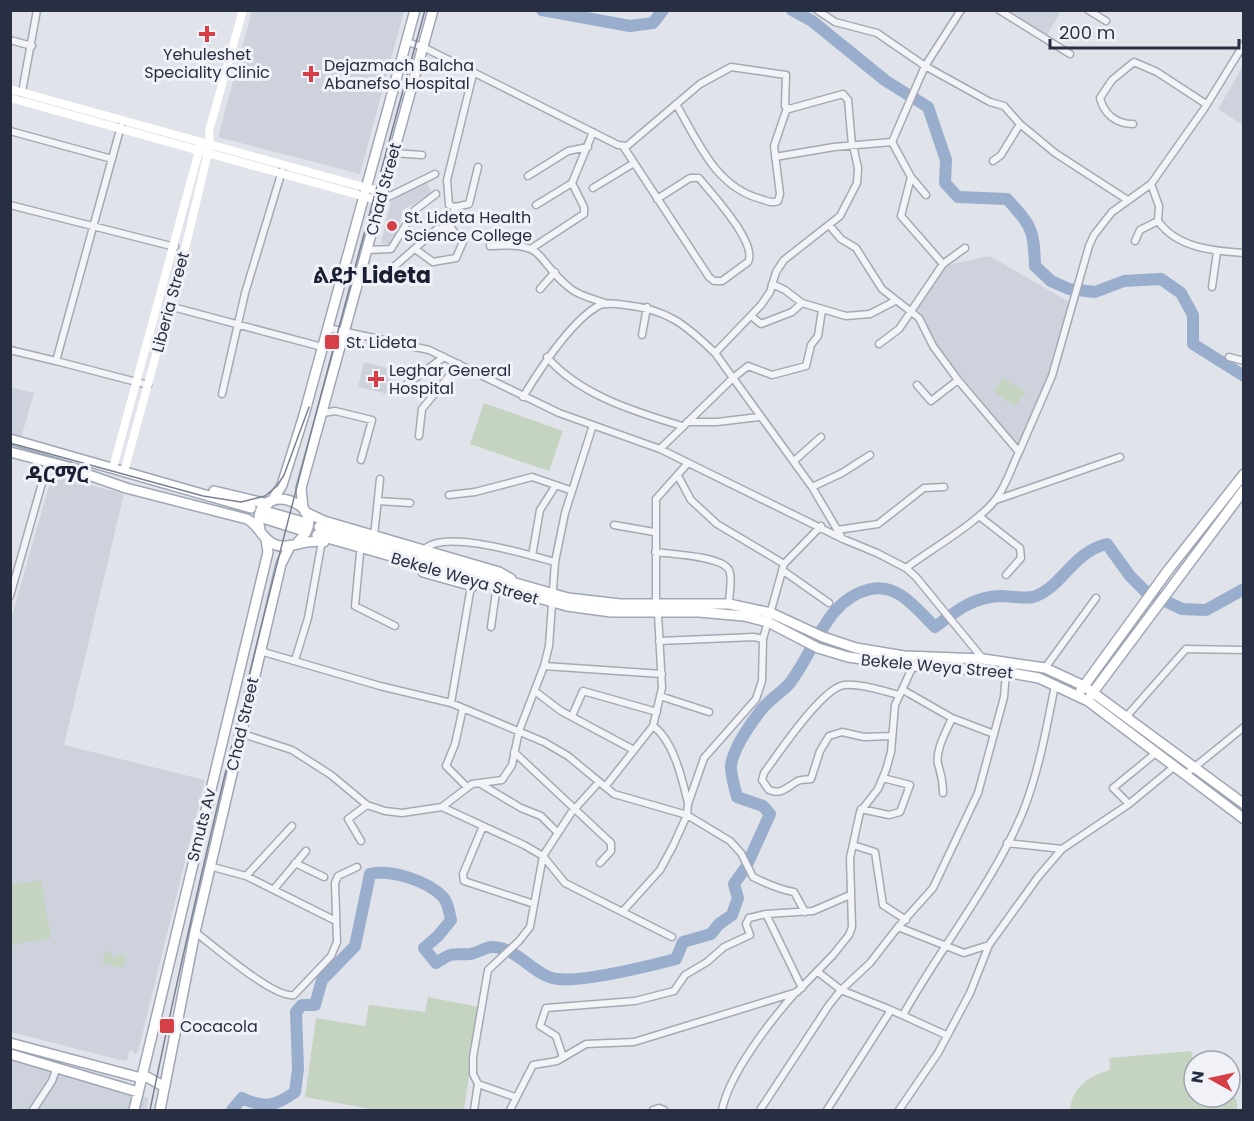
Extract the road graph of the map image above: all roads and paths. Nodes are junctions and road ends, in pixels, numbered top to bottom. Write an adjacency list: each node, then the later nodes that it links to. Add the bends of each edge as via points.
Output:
1 (37, 10): 13 (street)
2 (243, 10): 31 (street, Liberia Street)
3 (415, 10): 11 (main road, Chad Street)
4 (433, 10): 14 (main road, Chad Street)
5 (817, 10): 16 (street, via 835,22 877,33)
6 (961, 10): 16 (street)
7 (999, 10): 15 (street)
8 (1089, 10): 9 (street)
9 (1106, 21)
10 (10, 40): 13 (street)
11 (407, 42): 14 (street); 47 (main road, Chad Street)
12 (1244, 44): 21 (street)
13 (32, 46): 19 (street)
14 (423, 47): 17 (street); 33 (main road, Chad Street)
15 (1070, 54)
16 (925, 66): 24 (street, via 1004,106); 28 (street)
17 (473, 74): 27 (street); 55 (street, via 447,180 447,202)
18 (11, 92): 19 (street); 23 (street)
19 (21, 92): 23 (street)
20 (676, 104): 22 (street, via 700,84 735,66 786,75); 30 (street); 35 (street, via 716,171 732,186 755,198 777,203 780,194)
21 (1206, 104): 25 (street, via 1134,62 1112,80 1100,98 1109,116); 45 (street)
22 (787, 108): 29 (street, via 843,94 848,100); 35 (street, via 775,138)
23 (122, 124): 31 (street); 36 (street)
24 (1020, 124): 37 (street); 52 (street, via 1055,153)
25 (1133, 124)
26 (10, 131): 36 (street)
27 (593, 132): 30 (street); 32 (street)
28 (892, 142): 29 (street); 43 (street)
29 (853, 145): 35 (street); 58 (street, via 857,183 840,216)
30 (623, 146): 38 (street)
31 (205, 147): 40 (street); 62 (street, Liberia Street); 74 (street, Liberia Street)
32 (588, 147): 42 (street, via 568,151); 44 (street)
33 (393, 153): 34 (street); 50 (main road, Chad Street)
34 (422, 155)
35 (775, 157)
36 (112, 159): 57 (street)
37 (993, 160)
38 (634, 163): 46 (street); 51 (street)
39 (478, 167): 55 (street, via 469,204)
40 (282, 169): 47 (street); 85 (street)
41 (435, 174): 50 (street)
42 (528, 176)
43 (911, 177): 49 (street); 69 (street, via 901,216)
44 (572, 183): 54 (street); 63 (street, via 584,214)
45 (1151, 184): 52 (street); 56 (street, via 1159,206)
46 (593, 188)
47 (364, 192): 50 (street); 86 (main road, Chad Street)
48 (436, 194): 66 (street, via 415,210 391,249)
49 (926, 195)
50 (383, 198): 66 (main road, Chad Street)
51 (657, 199): 51 (street, via 714,281 723,281 748,262 750,250 738,227 699,178 690,178)
52 (1126, 199): 115 (street, via 1094,235 1047,389)
53 (10, 205): 57 (street)
54 (536, 205)
55 (455, 207): 59 (street)
56 (1158, 221): 60 (street, via 1140,230); 67 (street, via 1180,240)
57 (94, 226): 62 (street); 96 (street)
58 (830, 226): 73 (street, via 784,260); 77 (street, via 855,248 879,286)
59 (451, 228): 65 (street, via 437,229); 65 (street, via 463,242 456,258 433,262)
60 (1135, 241)
61 (490, 246): 63 (street, via 519,244)
62 (175, 247): 72 (street, Liberia Street)
63 (532, 248): 71 (street)
64 (965, 248): 69 (street)
65 (415, 249): 70 (street)
66 (367, 250): 87 (main road, Chad Street)
67 (1216, 252): 68 (street); 75 (street)
68 (1244, 253)
69 (943, 264): 83 (street)
70 (388, 272)
71 (555, 272): 76 (street); 78 (street, via 574,291)
72 (165, 282): 74 (street); 101 (street, Liberia Street)
73 (772, 284): 79 (street); 84 (street)
74 (175, 285): 80 (street, Liberia Street)
75 (1212, 287)
76 (540, 289)
77 (895, 301): 82 (street, via 858,316); 83 (street)
78 (605, 303): 81 (street); 94 (street, via 589,313)
79 (802, 303): 82 (street); 84 (street, via 792,312 763,323 757,323)
80 (169, 306): 85 (street); 103 (street, Liberia Street)
81 (647, 307): 88 (street); 92 (street, via 692,330)
82 (822, 310): 99 (street, via 818,336 811,345 806,366 772,375 748,366)
83 (911, 312): 89 (street, via 899,329); 100 (street, via 919,318 933,346)
84 (751, 316): 92 (street)
85 (237, 325): 90 (street); 105 (street)
86 (328, 328): 87 (street); 90 (main road, Chad Street)
87 (345, 332): 93 (street, via 422,348); 107 (main road, Chad Street)
88 (642, 334)
89 (879, 344)
90 (322, 347): 138 (main road, Chad Street, via 284,480)
91 (10, 350): 96 (street)
92 (715, 353): 99 (street)
93 (444, 357): 98 (street); 102 (street)
94 (547, 357): 106 (street); 109 (street, via 558,369 594,392 649,416)
95 (1229, 357): 97 (street)
96 (56, 362): 101 (street)
97 (1244, 362)
98 (459, 364): 106 (street); 111 (street, via 422,409)
99 (733, 378): 108 (street); 109 (street)
100 (958, 380): 104 (street, via 931,401); 115 (street)
101 (137, 383): 103 (street); 124 (street, Liberia Street)
102 (407, 384)
103 (148, 385): 125 (street, Liberia Street)
104 (917, 385)
105 (222, 394)
106 (523, 397): 110 (street)
107 (323, 413): 119 (street, via 335,411 372,420); 139 (main road, Chad Street, via 301,488)
108 (759, 417): 109 (street); 120 (street)
109 (684, 424): 114 (street)
110 (593, 425): 114 (street); 132 (street)
111 (419, 436)
112 (821, 437): 120 (street)
113 (10, 439): 124 (main road)
114 (660, 449): 122 (street)
115 (1019, 452): 135 (street)
116 (10, 453): 121 (main road)
117 (870, 455): 130 (street)
118 (1120, 457): 135 (street)
119 (360, 460)
120 (794, 461): 130 (street)
121 (48, 462): 123 (main road); 163 (street)
122 (688, 463): 127 (street); 143 (street)
123 (66, 467): 125 (main road, via 250,511); 147 (main road, via 126,488 247,519)
124 (113, 468): 125 (main road)
125 (128, 473): 138 (main road, via 174,480)
126 (1244, 474): 181 (main road)
127 (678, 476): 145 (street, via 656,499); 156 (street, via 692,500 717,524)
128 (380, 479): 136 (street)
129 (556, 485): 132 (street); 134 (street, via 532,477); 154 (street, via 540,510)
130 (812, 487): 144 (street)
131 (944, 487): 144 (street, via 924,488 878,524)
132 (570, 490): 155 (street)
133 (1244, 490): 184 (main road)
134 (449, 495)
135 (996, 500): 140 (street)
136 (378, 501): 137 (street); 148 (street)
137 (410, 503)
138 (268, 509): 139 (main road, via 288,498); 142 (main road); 147 (main road, via 260,515)
139 (304, 510): 148 (main road, via 324,522); 150 (main road, via 307,529)
140 (979, 516): 157 (street); 158 (street, via 1020,548 1021,558)
141 (614, 525): 145 (street)
142 (302, 526)
143 (821, 526): 149 (street); 156 (street)
144 (837, 530): 149 (street)
145 (654, 532): 152 (street)
146 (319, 534): 150 (main road); 153 (main road); 159 (main road); 162 (main road, Bekele Weya Street); 177 (street, via 308,618)
147 (264, 535): 150 (main road, via 276,545); 264 (main road, Smuts Av, via 268,552)
148 (374, 536): 151 (main road)
149 (843, 539): 157 (street)
150 (292, 544): 175 (main road, Chad Street, via 281,564)
151 (423, 550): 154 (street, via 431,542 477,543); 159 (main road, via 506,574)
152 (655, 552): 167 (street, via 725,566 730,574); 168 (street)
153 (360, 553): 160 (main road); 170 (street, via 355,606)
154 (532, 556): 155 (street)
155 (555, 562): 164 (street)
156 (783, 567): 166 (street); 169 (street)
157 (906, 568): 176 (street)
158 (1006, 575)
159 (515, 582): 164 (main road)
160 (471, 586): 161 (main road); 193 (street)
161 (496, 592): 162 (main road); 171 (street)
162 (514, 593): 164 (main road, Bekele Weya Street)
163 (10, 596)
164 (551, 598): 168 (main road, Bekele Weya Street, via 591,611); 178 (street)
165 (1096, 598): 180 (street)
166 (829, 603)
167 (729, 604): 168 (main road); 169 (main road)
168 (657, 608): 169 (main road, Bekele Weya Street); 173 (street)
169 (769, 617): 172 (street); 176 (main road, via 856,648 886,654); 179 (main road, Bekele Weya Street, via 815,646 848,657)
170 (395, 626)
171 (491, 627)
172 (764, 639): 173 (street); 217 (street, via 762,681 756,699 704,758)
173 (659, 641): 183 (street)
174 (1244, 650): 199 (street, via 1186,649)
175 (260, 651): 177 (street); 204 (main road, Chad Street)
176 (983, 659): 180 (main road)
177 (295, 660): 193 (street)
178 (544, 666): 183 (street); 188 (street)
179 (914, 666): 182 (main road, Bekele Weya Street); 189 (street)
180 (1045, 668): 185 (main road)
181 (1096, 670): 185 (main road); 187 (main road)
182 (1006, 672): 186 (main road, Bekele Weya Street); 205 (street)
183 (662, 674): 191 (street)
184 (1103, 678): 192 (main road); 194 (main road)
185 (1072, 680): 187 (main road)
186 (1055, 685): 190 (main road, Bekele Weya Street); 230 (street, via 1024,809)
187 (1084, 686): 190 (main road); 192 (main road)
188 (536, 692): 198 (street); 203 (street)
189 (901, 693): 200 (street); 206 (street); 206 (street, via 847,685 832,690 801,722 762,780 769,790 778,792 799,780 811,779 823,743 835,734)
190 (1078, 695): 192 (main road, Bekele Weya Street)
191 (660, 696): 196 (street); 197 (street)
192 (1090, 697): 194 (main road); 209 (main road, Bekele Weya Street)
193 (451, 703): 195 (street)
194 (1108, 705): 199 (main road)
195 (463, 708): 203 (street); 215 (street, via 446,766)
196 (657, 712): 198 (street, via 583,691); 201 (street)
197 (709, 712)
198 (572, 716): 207 (street)
199 (1126, 717): 211 (main road)
200 (952, 718): 205 (street); 216 (street, via 938,764)
201 (653, 726): 207 (street); 217 (street, via 669,747)
202 (1244, 728): 211 (street)
203 (519, 731): 208 (street); 214 (street, via 568,756)
204 (240, 733): 220 (street, via 292,750); 237 (main road, Chad Street)
205 (994, 734): 247 (street, via 978,793 962,831 933,888)
206 (891, 736): 212 (street)
207 (632, 750): 214 (street)
208 (514, 752): 213 (street, via 508,775 502,780); 222 (street)
209 (1157, 752): 210 (main road, Bekele Weya Street); 218 (street, via 1113,788)
210 (1175, 766): 211 (main road, Bekele Weya Street); 218 (street)
211 (1190, 770): 219 (main road); 225 (main road, Bekele Weya Street)
212 (883, 778): 223 (street); 223 (street, via 910,785 900,812 889,815)
213 (479, 783): 215 (street); 228 (street, via 541,816)
214 (602, 784): 222 (street); 224 (street, via 623,798)
215 (467, 787): 221 (street)
216 (943, 793)
217 (688, 804): 224 (street)
218 (1129, 804): 232 (street)
219 (1244, 804)
220 (367, 806): 221 (street, via 402,813); 229 (street, via 348,819)
221 (442, 807): 227 (street)
222 (575, 809): 228 (street); 236 (street, via 611,843 612,851)
223 (861, 809): 231 (street)
224 (687, 815): 244 (street, via 660,870); 245 (street, via 736,845 756,879 796,894)
225 (1244, 819)
226 (292, 826): 239 (street)
227 (483, 826): 234 (street); 243 (street, via 464,881)
228 (558, 833): 234 (street)
229 (362, 841)
230 (1007, 843): 232 (street); 253 (street)
231 (853, 845): 242 (street); 247 (street, via 875,852 884,907)
232 (1062, 849): 252 (street)
233 (306, 851): 235 (street)
234 (543, 856): 243 (street); 244 (street, via 565,883)
235 (295, 863): 240 (street); 241 (street)
236 (600, 863)
237 (209, 866): 239 (street); 250 (main road, Chad Street)
238 (357, 867): 248 (street, via 336,879)
239 (246, 876): 241 (street)
240 (324, 877)
241 (274, 889): 248 (street)
242 (850, 896): 245 (street); 254 (street, via 849,936)
243 (534, 904): 265 (street, via 530,927 488,970 473,1057 473,1074)
244 (623, 911): 251 (street)
245 (805, 912): 246 (street)
246 (766, 914): 255 (street); 262 (street, via 749,918 746,922 750,935 724,947 685,975 674,991 635,1001 546,1008 540,1026 556,1036)
247 (906, 920): 249 (street)
248 (336, 921): 250 (street, via 337,942 331,956 290,996 246,972)
249 (898, 927): 253 (street); 256 (street, via 870,963)
250 (195, 932): 266 (main road, Chad Street)
251 (672, 937)
252 (989, 945): 253 (street, via 964,953); 259 (street, via 970,993)
253 (945, 946): 258 (street)
254 (818, 972): 255 (street); 256 (street)
255 (799, 990): 262 (street, via 634,1042 586,1044); 276 (street, via 774,1017 752,1051)
256 (841, 990): 257 (street); 277 (street)
257 (891, 1010): 258 (street); 278 (street)
258 (903, 1015): 259 (street)
259 (946, 1035): 279 (street, via 936,1058)
260 (10, 1043): 264 (main road)
261 (10, 1054): 263 (main road)
262 (563, 1057): 268 (street, via 533,1065)
263 (57, 1067): 267 (main road); 269 (street)
264 (141, 1078): 266 (main road); 267 (main road, Smuts Av)
265 (478, 1084): 268 (street); 272 (street)
266 (163, 1086): 271 (main road, Chad Street)
267 (138, 1092): 270 (main road, Smuts Av)
268 (514, 1097): 273 (street)
269 (33, 1110)
270 (134, 1110)
271 (159, 1110)
272 (474, 1110)
273 (510, 1110)
274 (653, 1110): 275 (street)
275 (664, 1110)
276 (722, 1110)
277 (760, 1110)
278 (827, 1110)
279 (899, 1110)

